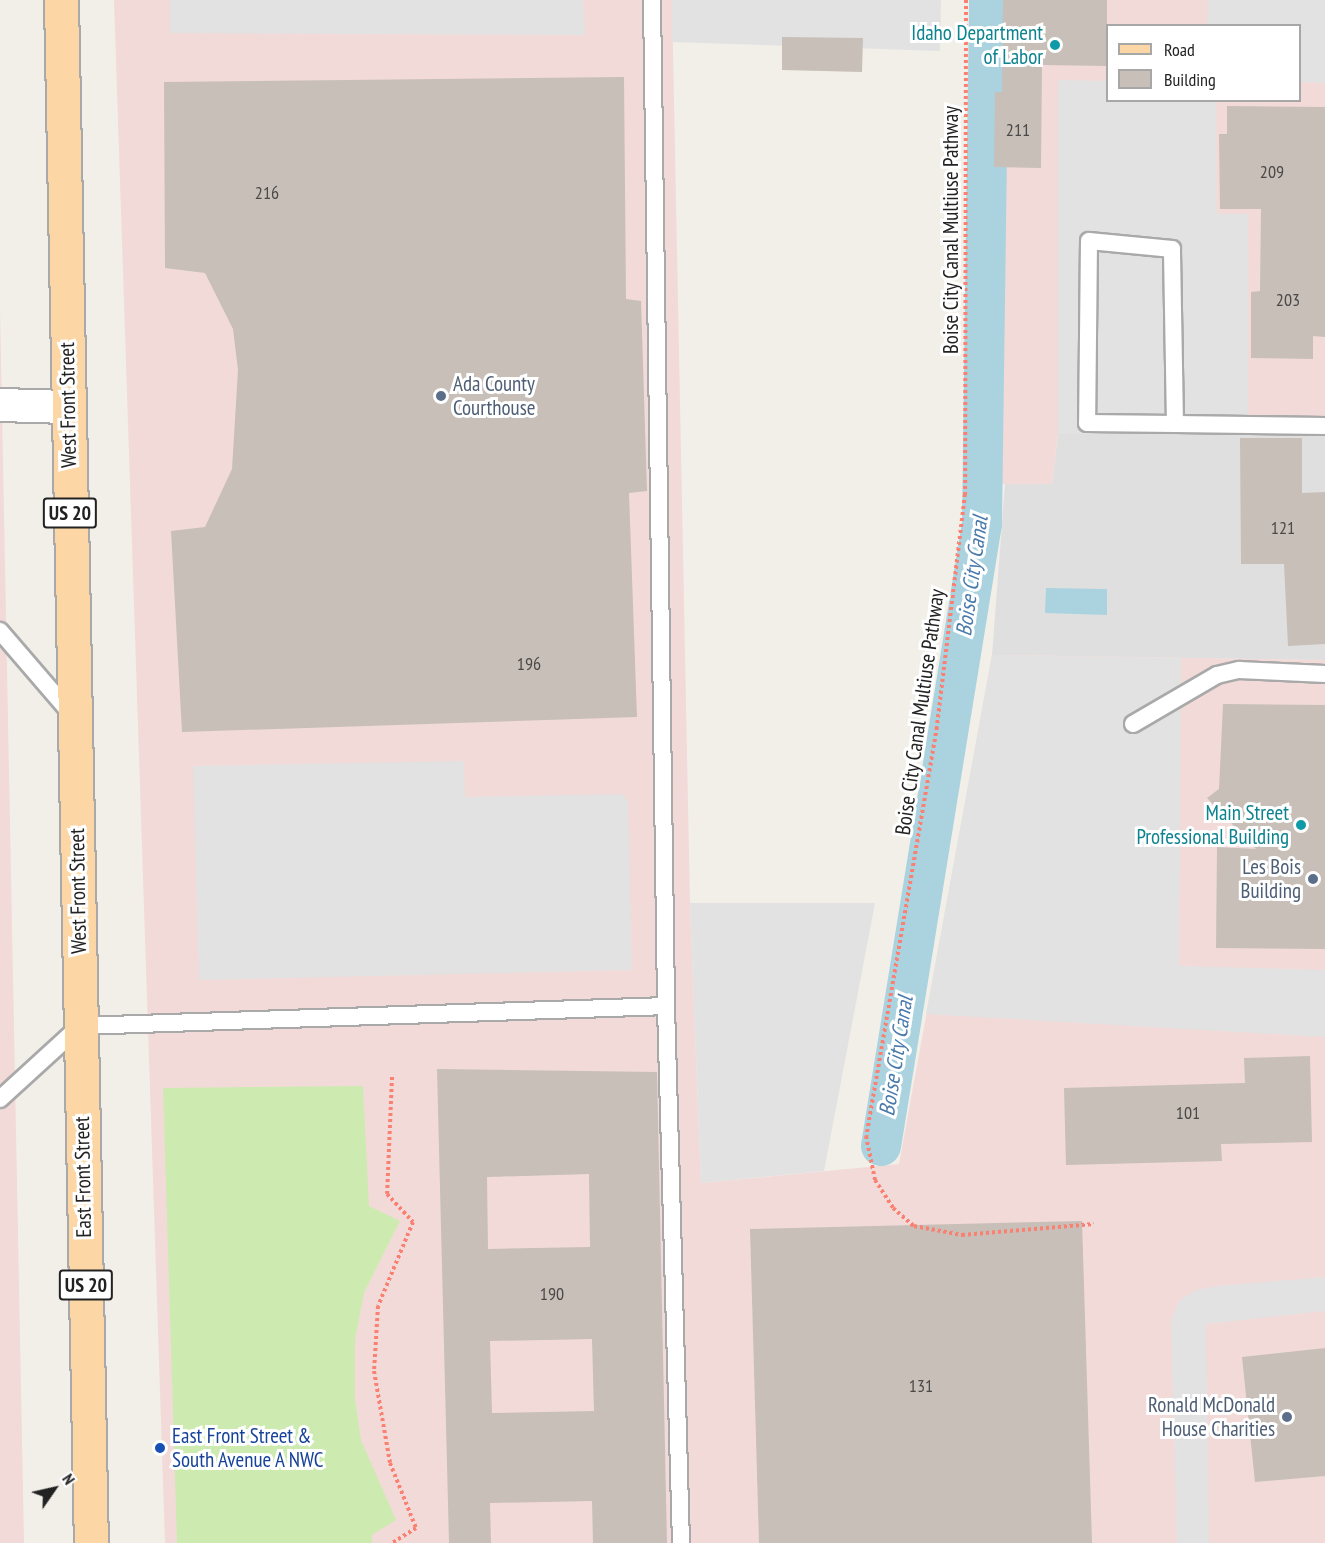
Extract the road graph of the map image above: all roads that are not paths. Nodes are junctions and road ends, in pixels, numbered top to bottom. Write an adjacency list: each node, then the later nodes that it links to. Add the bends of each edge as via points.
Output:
1 (61, 0): 4 (main road, West Front Street / US 20)
2 (652, 0): 11 (lane)
3 (0, 405): 4 (street)
4 (68, 406): 9 (main road, West Front Street / US 20)
5 (1175, 424): 5 (lane, via 1087,423 1089,241 1172,249); 6 (lane)
6 (1325, 426)
7 (0, 631): 9 (lane)
8 (1325, 674): 10 (lane, via 1239,670 1217,675)
9 (74, 716): 12 (main road, West Front Street / US 20)
10 (1132, 724)
11 (666, 1006): 12 (lane); 15 (lane)
12 (80, 1026): 13 (lane); 14 (main road, East Front Street / US 20)
13 (0, 1099)
14 (91, 1543)
15 (681, 1543)

